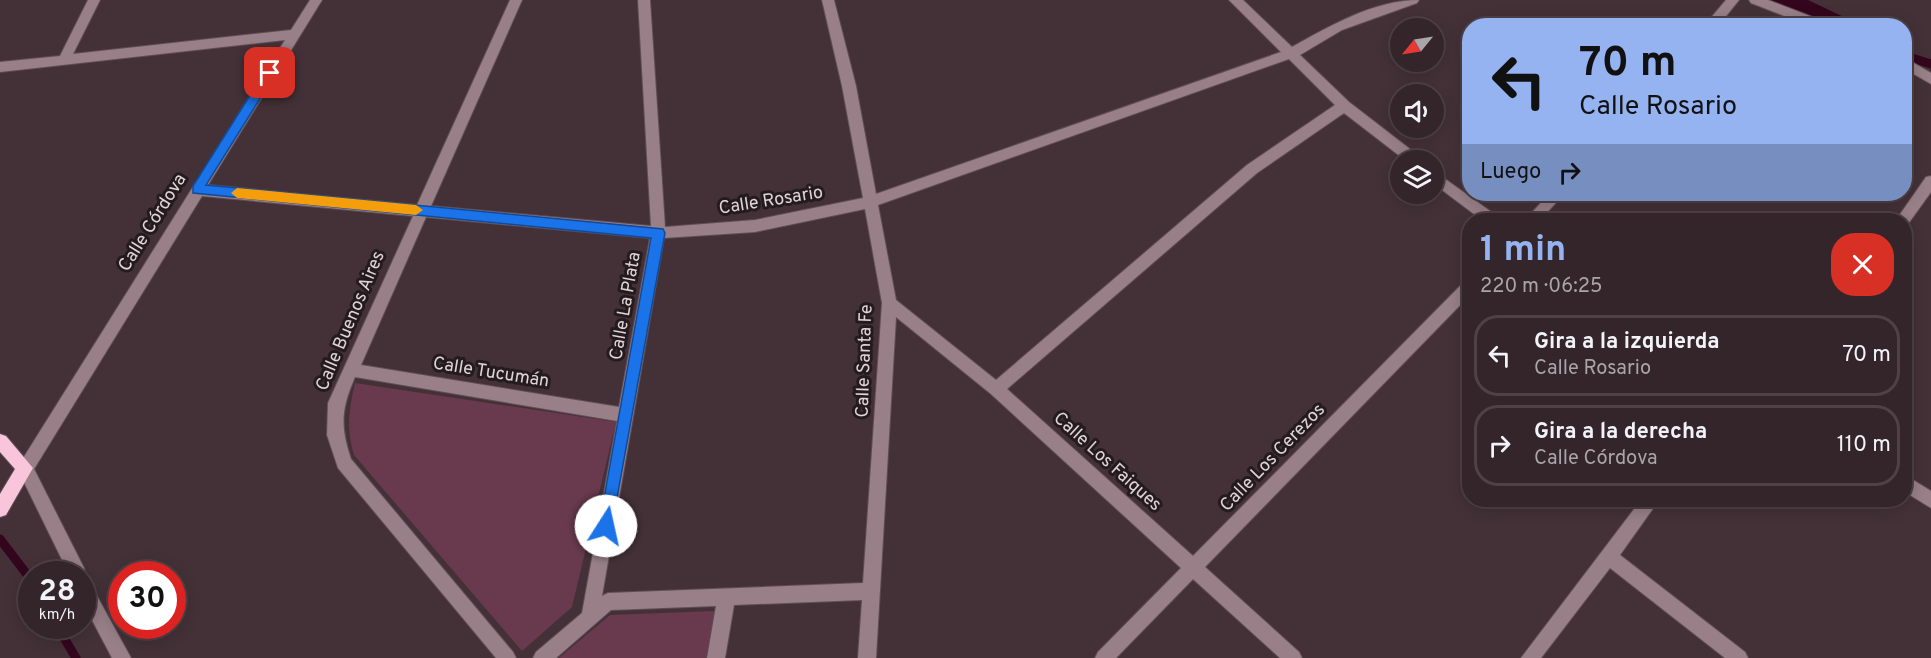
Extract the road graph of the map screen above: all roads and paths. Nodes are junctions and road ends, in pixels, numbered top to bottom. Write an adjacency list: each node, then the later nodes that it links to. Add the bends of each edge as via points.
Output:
1 (94, 0): 14 (street)
2 (316, 0): 12 (street, Calle Córdova)
3 (516, 0): 27 (street, Calle Buenos Aires)
4 (644, 0): 31 (street, Calle La Plata)
5 (828, 0): 26 (street, Calle Santa Fe, via 849,86)
6 (1235, 0): 13 (street)
7 (1413, 0): 13 (street, Calle Rosario, via 1338,27)
8 (1733, 0): 10 (street)
9 (1755, 0): 11 (street)
10 (1717, 18)
11 (1803, 18)
12 (295, 34): 14 (street); 22 (street, Calle Córdova)
13 (1291, 54): 18 (street); 26 (street, Calle Rosario)
14 (64, 60): 15 (street)
15 (0, 67)
16 (1912, 67): 17 (street)
17 (1931, 79)
18 (1344, 106): 19 (street); 35 (street, via 1252,169)
19 (1401, 150)
20 (1931, 181): 30 (street)
21 (1444, 184): 23 (street)
22 (197, 189): 27 (street, Calle Rosario); 38 (street, Calle Córdova)
23 (1462, 197)
24 (1467, 201): 28 (street)
25 (1550, 201): 29 (street)
26 (869, 202): 31 (street, Calle Rosario, via 755,226); 33 (street, Calle Santa Fe)
27 (420, 211): 31 (street, Calle Rosario); 34 (street, Calle Buenos Aires)
28 (1483, 213)
29 (1539, 213)
30 (1908, 213)
31 (658, 233): 36 (street, Calle La Plata)
32 (1462, 293): 45 (street, Calle Los Cerezos)
33 (889, 303): 35 (street, Calle Los Faiques); 46 (street, Calle Santa Fe)
34 (351, 370): 36 (street, Calle Tucumán); 51 (street, Calle Buenos Aires, via 336,403 335,435 344,463)
35 (996, 389): 45 (street, Calle Los Faiques)
36 (626, 415): 49 (street, Calle La Plata)
37 (0, 441): 38 (main road)
38 (25, 468): 41 (main road); 44 (street)
39 (1912, 488): 40 (street)
40 (1931, 500)
41 (1, 507)
42 (1646, 507): 43 (street)
43 (1608, 556): 57 (street); 58 (street)
44 (72, 561)
45 (1194, 566): 55 (street, Calle Los Cerezos); 56 (street, Calle Los Faiques)
46 (873, 591): 47 (street); 54 (street, Calle Santa Fe)
47 (726, 599): 49 (street, via 608,602); 53 (street)
48 (96, 609): 50 (street)
49 (590, 615): 52 (street)
50 (122, 658)
51 (507, 658)
52 (542, 658)
53 (716, 658)
54 (867, 658)
55 (1104, 658)
56 (1293, 658)
57 (1530, 658)
58 (1739, 658)

